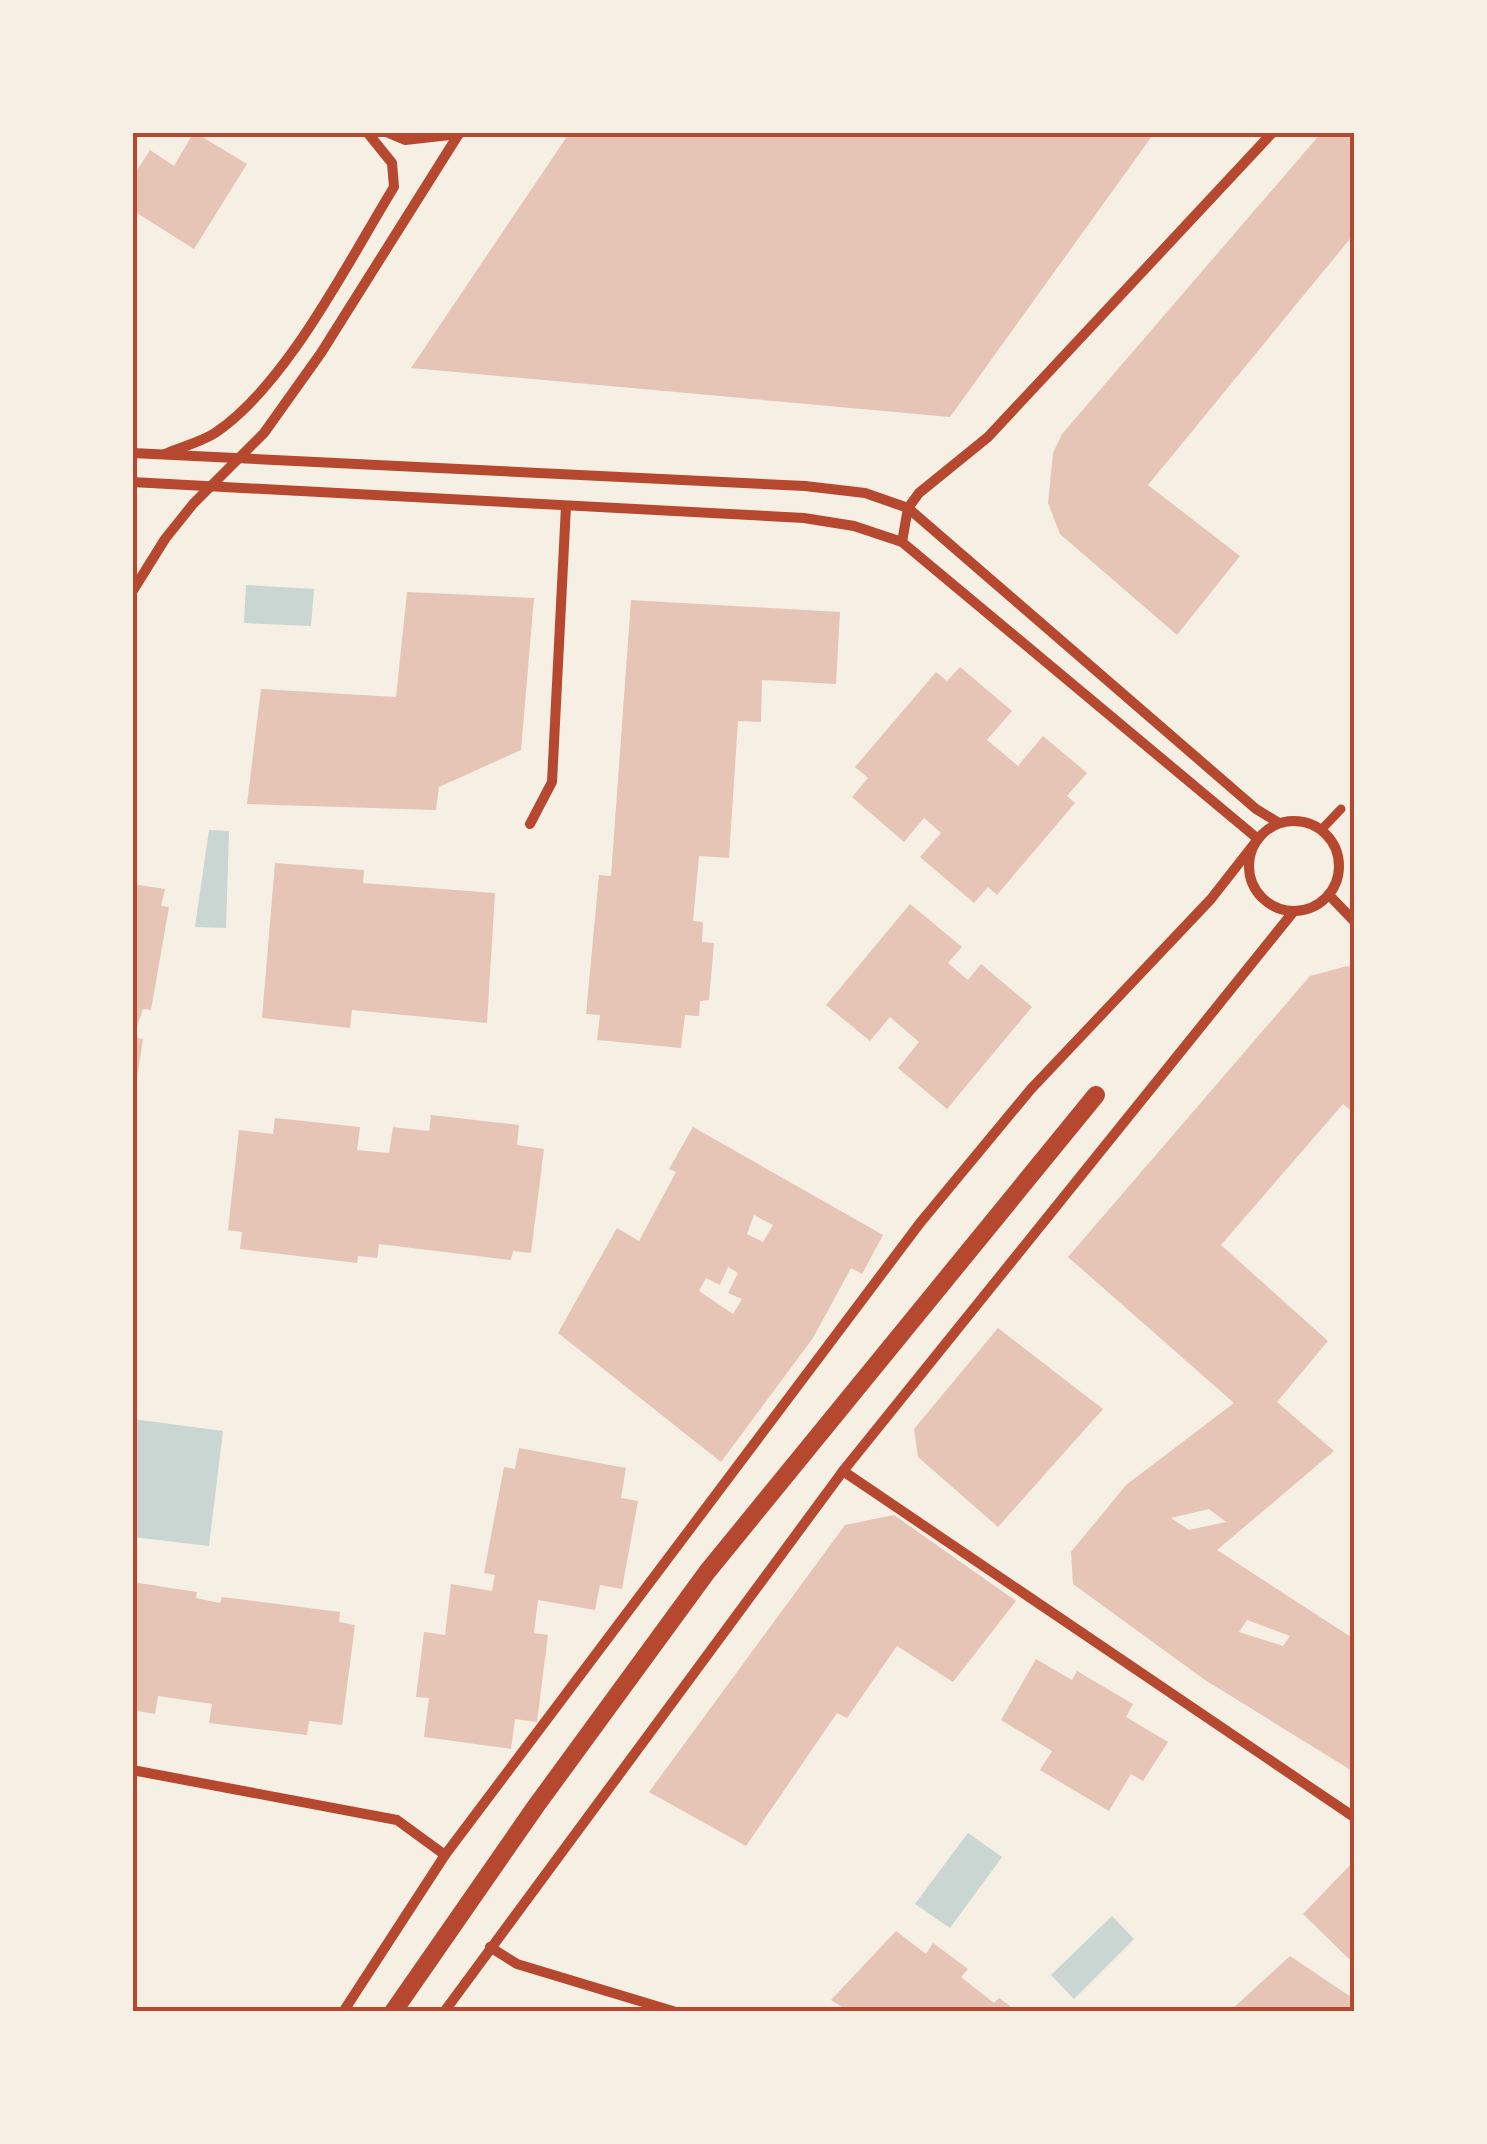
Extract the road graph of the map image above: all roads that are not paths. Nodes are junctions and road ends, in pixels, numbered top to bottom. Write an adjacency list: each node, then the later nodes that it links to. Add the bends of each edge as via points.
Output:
1 (366, 132): 6 (street, via 392,163 394,188 296,346 215,433)
2 (386, 132): 4 (street, via 405,140)
3 (1273, 132): 11 (street, via 988,437)
4 (460, 134): 7 (street, via 321,353)
5 (132, 453): 6 (street)
6 (160, 456): 7 (street)
7 (238, 458): 9 (street); 11 (street, via 805,486 864,493)
8 (132, 482): 9 (street)
9 (210, 483): 10 (street); 13 (street)
10 (566, 506): 12 (street, via 804,518); 16 (street, via 552,782)
11 (908, 508): 12 (street); 15 (street)
12 (902, 542): 18 (street)
13 (132, 592)
14 (1342, 810): 17 (street)
15 (1279, 823): 17 (street); 18 (street)
16 (530, 824)
17 (1321, 830): 19 (street, via 1339,866)
18 (1258, 839): 20 (street, via 1250,865 1258,892); 26 (street, via 1211,900 1031,1088 920,1222)
19 (1329, 895): 20 (street); 21 (street)
20 (1294, 911): 23 (street)
21 (1354, 920)
22 (1096, 1096): 29 (street, via 707,1572)
23 (844, 1471): 25 (street); 27 (street)
24 (132, 1770): 26 (street, via 397,1820)
25 (1354, 1817)
26 (445, 1856): 28 (street)
27 (490, 1947): 30 (street); 31 (street, via 518,1964)
28 (343, 2012)
29 (393, 2012)
30 (444, 2012)
31 (676, 2012)

